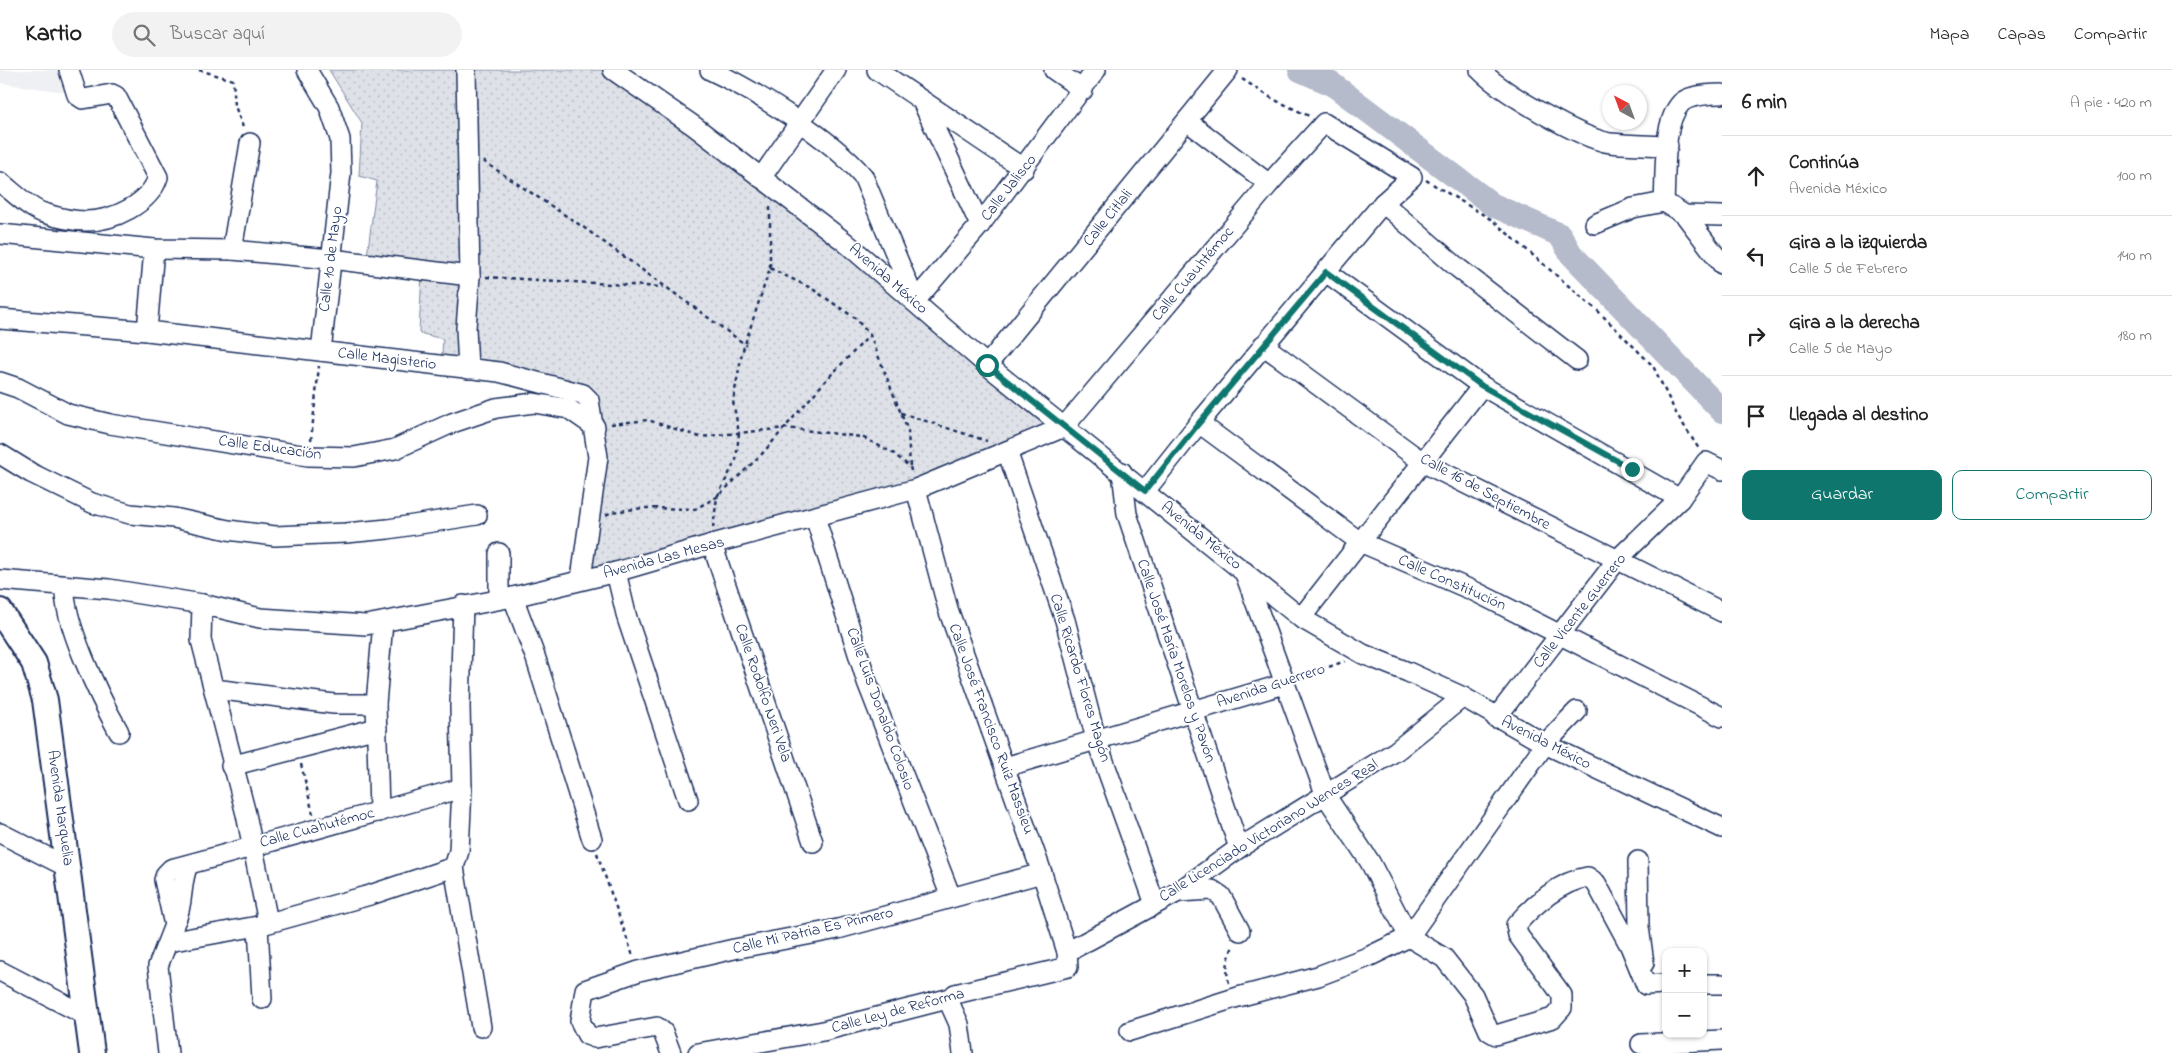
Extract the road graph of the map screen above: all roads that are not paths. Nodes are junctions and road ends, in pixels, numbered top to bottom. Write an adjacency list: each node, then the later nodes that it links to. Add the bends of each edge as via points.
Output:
1 (69, 70): 21 (street, via 77,95 83,99 116,96 158,177 155,188 142,201 110,218 86,221 42,213)
2 (307, 70): 32 (street, Calle 10 de Mayo, via 329,107 340,139 341,172)
3 (466, 70): 35 (street)
4 (613, 70): 20 (street, Avenida México, via 694,126)
5 (710, 70): 16 (street)
6 (836, 70): 16 (street)
7 (877, 70): 14 (street)
8 (1054, 70): 12 (street)
9 (1096, 70): 12 (street, Calle Jalisco)
10 (1228, 70): 15 (street, Calle Citlali)
11 (1480, 70): 18 (street, via 1579,133 1609,142)
12 (1083, 90): 19 (street, Calle Jalisco)
13 (1722, 94): 18 (street, via 1682,102 1669,124)
14 (922, 100): 19 (street); 28 (street)
15 (1187, 120): 22 (street); 42 (street, Calle Citlali)
16 (800, 123): 20 (street); 36 (street, via 849,160 863,176)
17 (250, 143): 31 (street)
18 (1668, 146): 23 (street)
19 (1024, 169): 28 (street, Calle Jalisco)
20 (761, 178): 36 (street, Avenida México, via 845,242)
21 (0, 182)
22 (1269, 184): 24 (street, Calle Cuauhtémoc, via 1324,123 1412,177); 48 (street, Calle Cuauhtémoc)
23 (1664, 202): 25 (street); 27 (street, via 1633,208)
24 (1383, 203): 34 (street); 41 (street, via 1458,268)
25 (1685, 215): 26 (street); 33 (street)
26 (1722, 216)
27 (1595, 224)
28 (980, 225): 36 (street, Calle Jalisco)
29 (0, 234): 30 (street)
30 (154, 249): 31 (street); 38 (street)
31 (232, 250): 32 (street)
32 (331, 259): 35 (street); 40 (street, Calle 10 de Mayo)
33 (1722, 264)
34 (1326, 272): 39 (street); 45 (street)
35 (470, 276): 43 (street, via 466,328)
36 (915, 302): 42 (street, Avenida México)
37 (0, 319): 38 (street, Calle Magisterio)
38 (147, 332): 40 (street, Calle Magisterio)
39 (1263, 345): 46 (street); 51 (street, Calle 16 de Septiembre)
40 (321, 351): 43 (street, Calle Magisterio)
41 (1577, 360)
42 (987, 365): 48 (street, Avenida México)
43 (468, 369): 47 (street, Calle Magisterio, via 500,372 583,394 589,400)
44 (0, 382): 47 (street, Calle Educación, via 68,414 110,424 308,456 354,457 395,449 452,423 496,408 534,403 569,409)
45 (1482, 386): 51 (street); 56 (street)
46 (1199, 423): 55 (street); 59 (street, Calle Constitución)
47 (594, 427): 65 (street, Calle Magisterio, via 598,458)
48 (1064, 427): 49 (street); 53 (street, Avenida México)
49 (1007, 451): 54 (street, Avenida Las Mesas); 86 (street, Calle Ricardo Flores Magón, via 1064,620)
50 (0, 454): 57 (street, via 92,503 130,514 174,518 228,530 275,536 346,533)
51 (1424, 463): 59 (street); 62 (street, Calle 16 de Septiembre)
52 (1714, 466): 56 (street, Calle Vicente Guerrero)
53 (1122, 472): 55 (street, Avenida México); 80 (street, Calle José María Morelos y Pavón, via 1127,514)
54 (916, 489): 58 (street, Avenida Las Mesas); 89 (street, Calle José Francisco Ruiz Massieu, via 948,609)
55 (1145, 491): 63 (street, Avenida México)
56 (1680, 499): 62 (street, Calle Vicente Guerrero)
57 (477, 515)
58 (815, 518): 60 (street, Avenida Las Mesas); 105 (street, Calle Luis Donaldo Colosio, via 867,682)
59 (1360, 542): 73 (street); 75 (street, Calle Constitución, via 1476,592)
60 (712, 544): 64 (street, Avenida Las Mesas); 97 (street, Calle Rodolfo Neri Vela)
61 (499, 553): 68 (street)
62 (1617, 560): 72 (street, Calle 16 de Septiembre); 75 (street, Calle Vicente Guerrero)
63 (1244, 571): 73 (street, Avenida México); 76 (street)
64 (616, 572): 65 (street, Avenida Las Mesas); 92 (street, via 627,618)
65 (581, 579): 68 (street, Avenida Las Mesas)
66 (0, 580): 67 (street, Avenida Las Mesas)
67 (66, 586): 69 (street, Avenida Las Mesas, via 109,589); 85 (street, via 64,597 79,645)
68 (506, 598): 70 (street, Avenida Las Mesas); 96 (street, via 536,659)
69 (202, 604): 74 (street, Avenida Las Mesas, via 260,618 366,625); 77 (street, via 200,640)
70 (463, 605): 74 (street, Avenida Las Mesas); 90 (street)
71 (0, 611): 102 (main road, Avenida Marquelia, via 34,663 45,700)
72 (1722, 612)
73 (1301, 618): 78 (street, Avenida México, via 1363,654)
74 (383, 622): 79 (street)
75 (1561, 634): 82 (street, Calle Constitución); 83 (street, Calle Vicente Guerrero)
76 (1284, 684): 80 (street, Avenida Guerrero); 91 (street)
77 (214, 689): 79 (street, via 334,704); 88 (street)
78 (1463, 697): 83 (street, Avenida México); 91 (street, Calle Licenciado Victoriano Wences Real, via 1396,751)
79 (376, 704): 84 (street)
80 (1194, 712): 86 (street, Avenida Guerrero); 99 (street, Calle José María Morelos y Pavón)
81 (1577, 712): 87 (street)
82 (1722, 717)
83 (1496, 718): 87 (street, Avenida México)
84 (377, 728): 88 (street); 93 (street)
85 (119, 732)
86 (1096, 739): 89 (street, Avenida Guerrero); 106 (street, Calle Ricardo Flores Magón)
87 (1545, 744): 94 (street, Avenida México); 110 (street)
88 (231, 766): 98 (street, via 246,814)
89 (1005, 766): 103 (street, Calle José Francisco Ruiz Massieu)
90 (462, 788): 93 (street, Calle Cuahutémoc); 101 (street)
91 (1326, 796): 99 (street, Calle Licenciado Victoriano Wences Real); 110 (street, via 1370,862)
92 (688, 800)
93 (379, 812): 98 (street, Calle Cuahutémoc)
94 (1722, 828)
95 (0, 832): 102 (street)
96 (592, 839)
97 (813, 842)
98 (251, 846): 107 (street); 109 (street, Calle Cuahutémoc, via 180,867 183,877 180,912)
99 (1239, 848): 104 (street, Calle Licenciado Victoriano Wences Real)
100 (1638, 861): 113 (street, via 1639,927)
101 (456, 863): 107 (street, via 370,895); 120 (street)
102 (69, 868): 119 (main road, Avenida Marquelia)
103 (1042, 873): 105 (street, Calle Mi Patria Es Primero); 111 (street, Calle José Francisco Ruiz Massieu)
104 (1178, 892): 106 (street, Calle Licenciado Victoriano Wences Real); 108 (street, via 1212,890 1220,896)
105 (951, 897): 126 (street, Calle Mi Patria Es Primero, via 838,929 639,971 584,990 580,1021 587,1035 595,1038 657,1027 663,1032)
106 (1154, 904): 111 (street, Calle Licenciado Victoriano Wences Real)
107 (263, 924): 109 (street); 118 (street)
108 (1240, 931)
109 (171, 934): 125 (street, via 158,966)
110 (1409, 937): 113 (street, via 1444,958 1474,995 1488,1031 1496,1035 1553,1018 1562,1008 1562,995 1518,935 1516,925 1529,910 1576,879 1588,877 1596,883 1630,946); 121 (street, via 1344,967)
111 (1067, 959): 117 (street, Calle Ley de Reforma, via 955,994)
112 (0, 971): 119 (street)
113 (1646, 984): 114 (street)
114 (1662, 984)
115 (1707, 984): 116 (street)
116 (1722, 984)
117 (951, 998): 127 (street, Calle Ley de Reforma, via 823,1031); 128 (street)
118 (262, 999)
119 (87, 1016): 124 (main road, Avenida Marquelia)
120 (481, 1026)
121 (1130, 1031)
122 (1722, 1040): 123 (street)
123 (1641, 1044)
124 (92, 1053)
125 (168, 1053)
126 (671, 1053)
127 (699, 1053)
128 (963, 1053)

